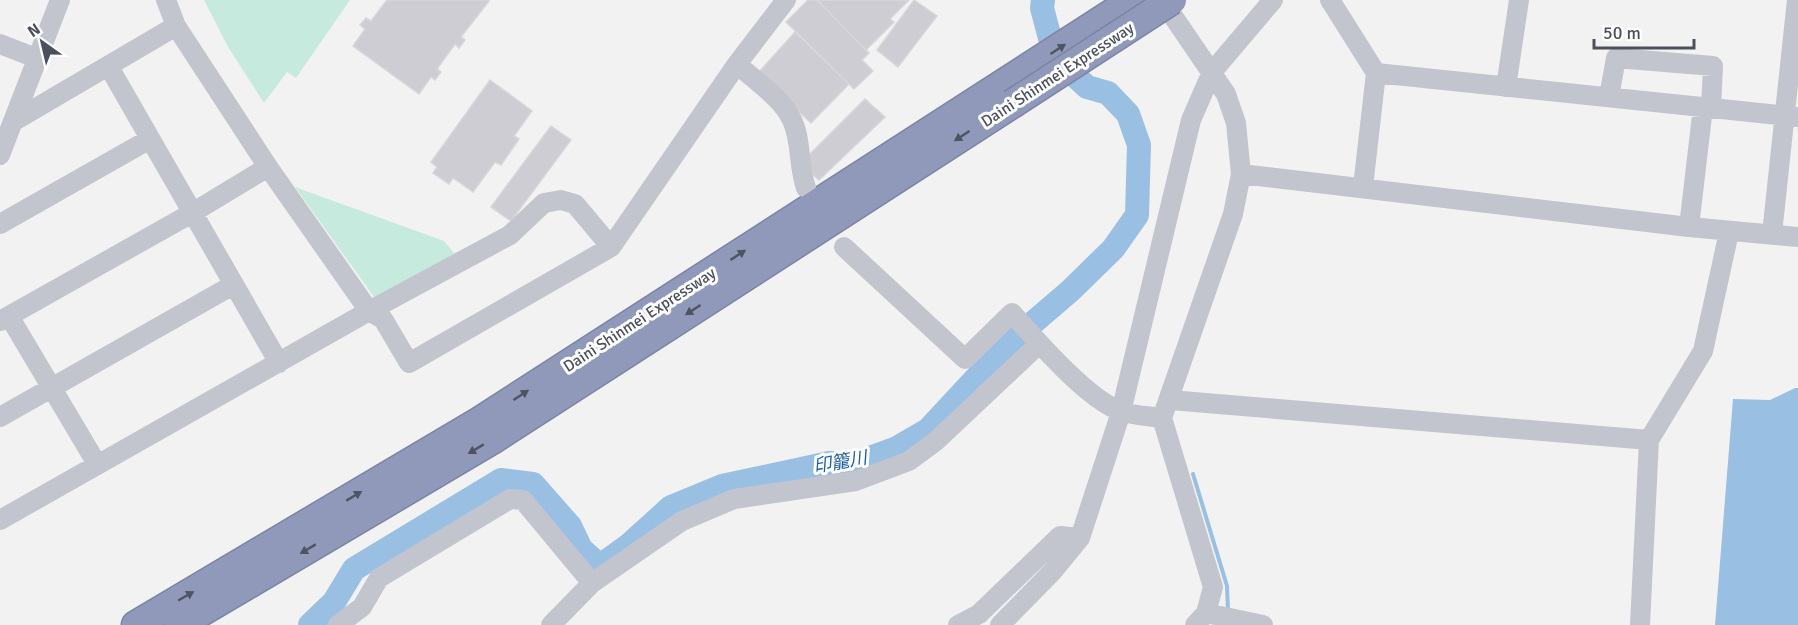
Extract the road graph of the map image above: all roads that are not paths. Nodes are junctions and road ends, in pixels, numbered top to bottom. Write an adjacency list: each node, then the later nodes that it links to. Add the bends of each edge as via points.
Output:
1 (60, 0): 13 (street)
2 (166, 0): 11 (street)
3 (786, 0): 14 (street)
4 (1133, 0): 19 (highway, Daini Shinmei Expressway, one-way to 4)
5 (1162, 0): 16 (street)
6 (1172, 0): 19 (highway, Daini Shinmei Expressway, bridge)
7 (1272, 0): 16 (street)
8 (1330, 0): 17 (street)
9 (1519, 0): 18 (street)
10 (1797, 0): 22 (street)
11 (176, 26): 15 (street); 26 (street)
12 (0, 44): 13 (street)
13 (36, 58): 23 (street)
14 (737, 64): 29 (street, via 792,119); 36 (street)
15 (109, 67): 23 (street); 24 (street)
16 (1212, 72): 27 (street, via 1226,94 1236,123); 45 (street, via 1191,120)
17 (1377, 73): 18 (street); 28 (street)
18 (1506, 87): 20 (street)
19 (1010, 93): 55 (highway, Daini Shinmei Expressway, one-way to 19, via 480,421); 56 (highway, Daini Shinmei Expressway, one-way to 56, via 492,440)
20 (1609, 97): 21 (street); 21 (street, via 1616,58 1713,66)
21 (1707, 108): 22 (street); 32 (street)
22 (1791, 116): 34 (street)
23 (14, 121): 25 (street)
24 (150, 139): 30 (street); 31 (street)
25 (0, 155)
26 (268, 167): 30 (street); 39 (street)
27 (1240, 174): 28 (street); 44 (street, via 1233,214)
28 (1363, 187): 32 (street)
29 (806, 188)
30 (192, 213): 38 (street); 40 (street)
31 (0, 224)
32 (1689, 227): 33 (street)
33 (1729, 232): 34 (street); 48 (street, via 1703,351)
34 (1773, 234): 35 (street)
35 (1798, 237)
36 (611, 247): 39 (street, via 575,204 561,200 544,203 510,236); 39 (street, via 409,363 383,319)
37 (844, 247): 41 (street, via 965,359 1012,313)
38 (233, 285): 42 (street); 43 (street)
39 (369, 311): 42 (street)
40 (5, 319): 43 (street)
41 (1039, 344): 45 (street, via 1104,404); 52 (street, via 936,441 909,461 856,481 734,499 682,521)
42 (279, 363): 49 (street)
43 (51, 388): 46 (street); 49 (street)
44 (1170, 400): 47 (street); 48 (street)
45 (1121, 412): 47 (street); 51 (street)
46 (0, 417)
47 (1162, 418): 53 (street, via 1214,588)
48 (1649, 440): 61 (street)
49 (97, 464): 50 (street)
50 (0, 520)
51 (1080, 538): 59 (street, via 1060,536 979,614); 60 (street)
52 (591, 583): 57 (street, via 523,500 510,499 379,578 362,607); 58 (street)
53 (1201, 619): 54 (street)
54 (1252, 624)
55 (136, 625)
56 (179, 625)
57 (338, 625)
58 (550, 625)
59 (958, 625)
60 (1000, 625)
61 (1640, 625)

